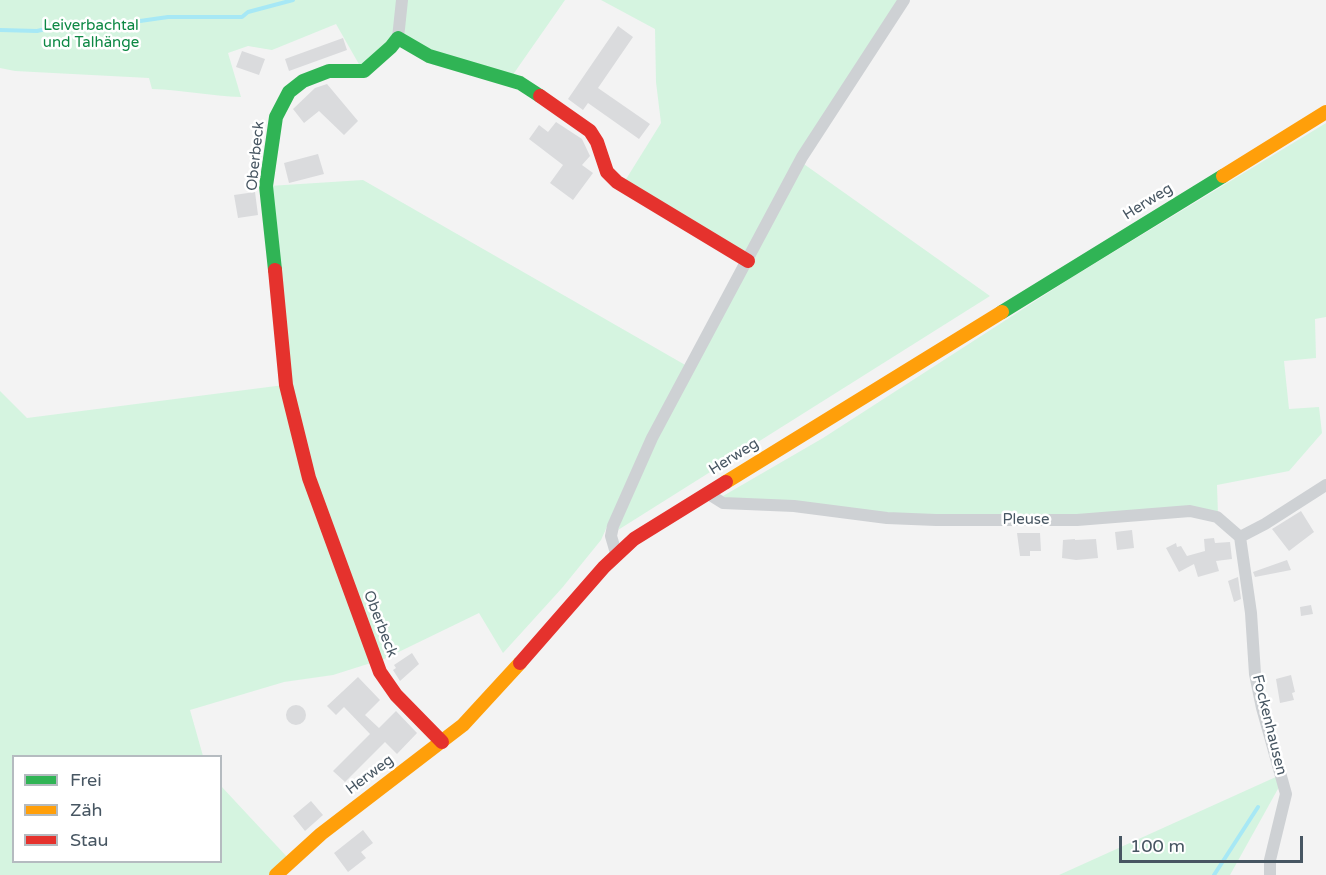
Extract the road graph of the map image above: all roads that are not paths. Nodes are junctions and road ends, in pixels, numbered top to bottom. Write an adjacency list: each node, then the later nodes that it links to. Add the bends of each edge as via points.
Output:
1 (402, 0): 3 (street)
2 (904, 0): 5 (street, via 801,157)
3 (398, 38): 5 (main road, via 429,56 520,83 590,131 607,172 617,182); 10 (main road, Oberbeck, via 364,71 329,71 303,81 289,92 276,117 266,186 286,385 309,478 380,672 396,695)
4 (1326, 112): 7 (main road, Herweg)
5 (748, 261): 9 (street, via 635,474 611,531)
6 (1326, 485): 8 (street)
7 (707, 493): 8 (street, Pleuse, via 723,503 936,520 1077,520 1190,511 1217,517); 9 (main road, Herweg)
8 (1240, 537): 12 (street, Fockenhausen, via 1255,674 1286,794 1269,860)
9 (616, 553): 10 (main road, Herweg, via 486,702)
10 (442, 741): 11 (main road, Herweg, via 321,834)
11 (276, 875)
12 (1270, 875)

